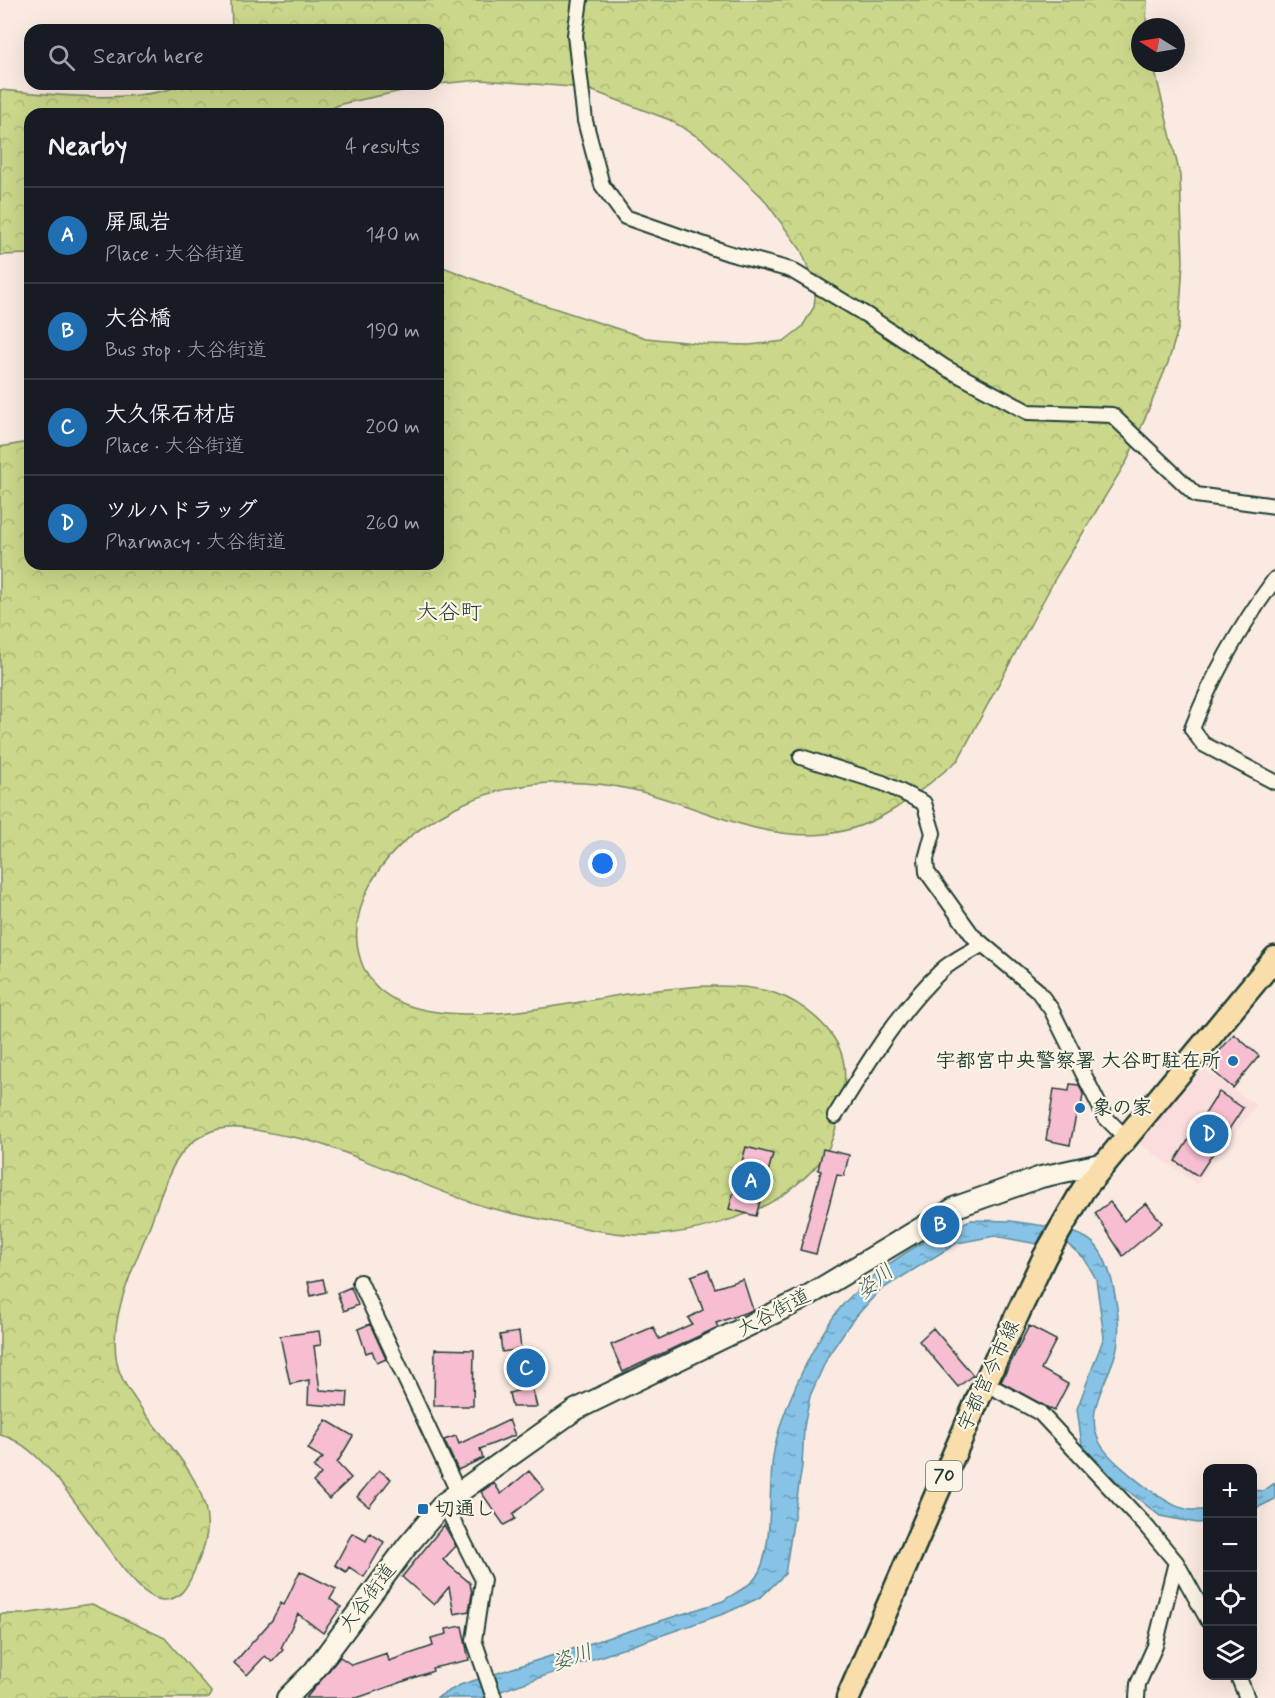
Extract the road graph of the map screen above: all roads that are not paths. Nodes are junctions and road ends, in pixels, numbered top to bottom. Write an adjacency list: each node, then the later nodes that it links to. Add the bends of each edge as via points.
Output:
1 (580, 0): 2 (street, via 575,35 585,121 602,185 625,216 728,253 791,270 946,368 1028,412 1112,415 1196,495)
2 (1275, 506)
3 (1275, 579): 5 (street, via 1252,610 1192,729 1203,744)
4 (801, 757): 6 (street, via 883,783 924,803 933,833 927,872)
5 (1275, 782)
6 (981, 945): 8 (street, via 943,969 915,1000); 9 (street, via 1037,990 1051,1009 1105,1118)
7 (1275, 958): 9 (main road, 70)
8 (835, 1116)
9 (1126, 1138): 10 (main road, 70)
10 (1106, 1163): 12 (main road, 宇都宮今市線 / 70, via 1063,1222); 13 (main road, 大谷街道, via 1041,1177 956,1207 801,1300 595,1399)
11 (360, 1282): 13 (street)
12 (985, 1383): 14 (street, via 1041,1413); 19 (main road, 宇都宮今市線 / 70)
13 (451, 1498): 17 (main road, 大谷街道, via 408,1545 314,1671); 18 (street, via 483,1580 474,1640)
14 (1176, 1562): 15 (street); 20 (street)
15 (1203, 1611)
16 (1240, 1680): 21 (street)
17 (287, 1698)
18 (494, 1698)
19 (848, 1698)
20 (1137, 1698)
21 (1247, 1698)

